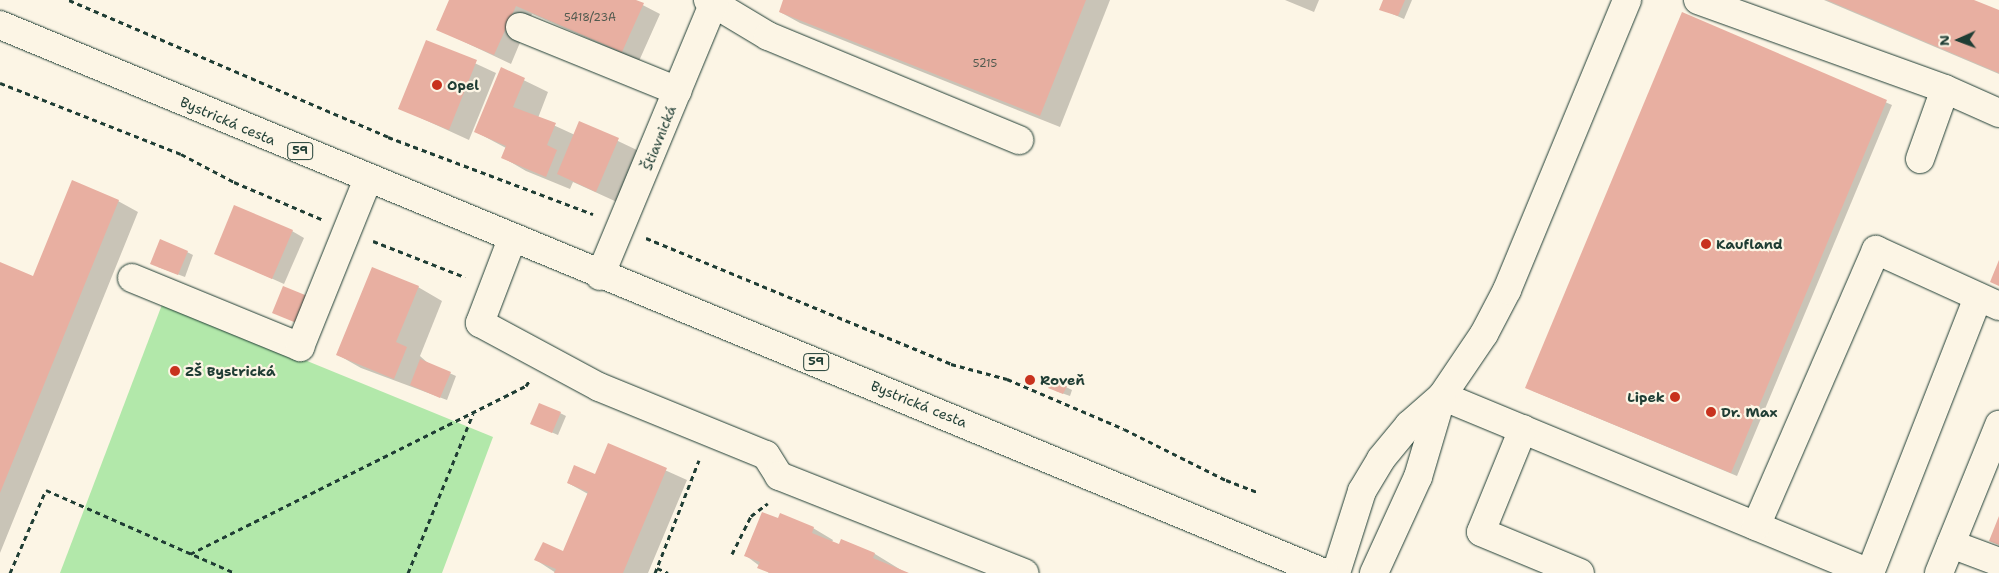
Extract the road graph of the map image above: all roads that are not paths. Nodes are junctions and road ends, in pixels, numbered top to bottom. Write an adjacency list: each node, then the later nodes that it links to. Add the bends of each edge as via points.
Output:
1 (1627, 0): 16 (main road, via 1507,290 1484,334)
2 (1698, 0): 6 (main road)
3 (712, 1): 7 (main road, Štiavnická); 9 (main road, via 768,36)
4 (0, 25): 11 (main road, Bystrická cesta / 59)
5 (520, 27): 7 (main road)
6 (1945, 89): 8 (main road); 10 (main road)
7 (678, 91): 13 (main road, Štiavnická)
8 (1999, 113)
9 (1019, 140)
10 (1920, 159)
11 (368, 179): 12 (main road, Bystrická cesta / 59); 14 (main road, via 300,347)
12 (512, 239): 13 (main road, Bystrická cesta / 59); 22 (main road, via 480,323 599,387 766,455 779,476)
13 (600, 276): 23 (main road, Bystrická cesta / 59, via 1031,449)
14 (132, 278)
15 (1989, 302): 19 (main road, via 1876,250); 27 (main road)
16 (1442, 396): 18 (main road); 24 (main road, via 1409,426 1376,467 1362,491); 25 (main road, via 1418,477)
17 (1999, 425): 20 (main road)
18 (1523, 429): 19 (main road); 26 (main road, via 1481,532)
19 (1756, 526): 27 (main road)
20 (1951, 544): 21 (main road); 28 (main road)
21 (1988, 564)
22 (1024, 573)
23 (1324, 573)
24 (1336, 573)
25 (1374, 573)
26 (1580, 573)
27 (1870, 573)
28 (1939, 573)

